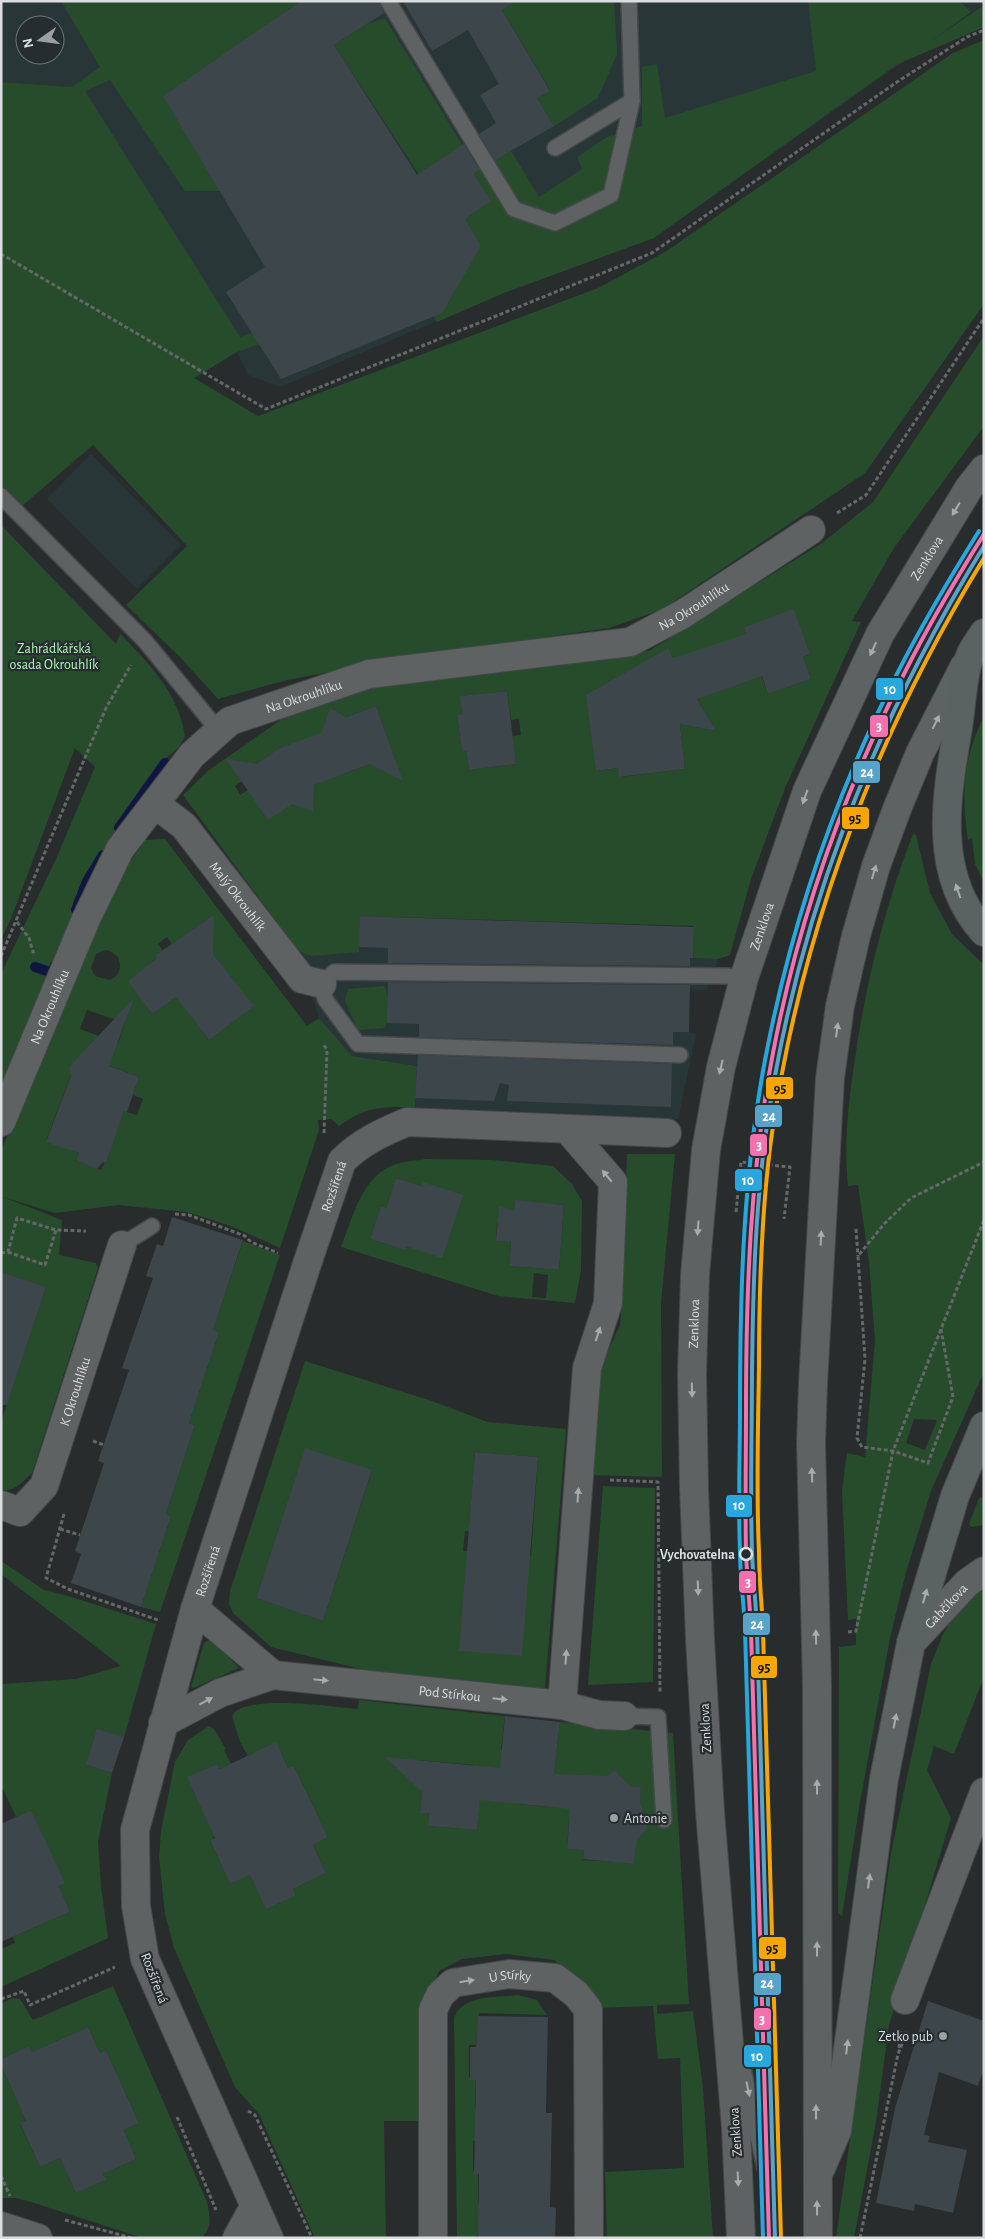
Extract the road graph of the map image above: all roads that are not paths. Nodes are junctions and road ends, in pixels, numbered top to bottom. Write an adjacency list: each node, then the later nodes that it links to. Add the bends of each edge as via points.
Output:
1 (388, 1): 3 (lane, via 514,209 555,224 611,195)
2 (629, 1): 3 (lane)
3 (632, 100): 4 (lane)
4 (555, 148)
5 (984, 469): 13 (main road, Zenklova, one-way to 13, via 969,488 876,642 807,791)
6 (1, 496): 10 (lane, via 145,641)
7 (811, 530): 10 (street, Na Okrouhlíku, via 683,614 630,642 369,674 230,721)
8 (984, 633): 9 (main road)
9 (970, 657): 12 (main road, one-way to 9, via 960,897 948,858 946,838 951,768); 34 (main road, one-way to 9, via 817,1686 811,1443 830,1078 844,989 876,866 920,752)
10 (218, 730): 11 (street, Na Okrouhlíku, via 192,755)
11 (155, 804): 14 (street, Malý Okrouhlík, via 184,826 302,979); 16 (street, Na Okrouhlíku, via 120,849 86,919)
12 (984, 932)
13 (744, 978): 14 (lane, via 334,972); 32 (main road, Zenklova, one-way to 32, via 721,1067 706,1150 695,1275 692,1374 700,1639)
14 (322, 984): 15 (lane, via 326,999 358,1044)
15 (680, 1055)
16 (1, 1122)
17 (568, 1130): 18 (street, Rozšířená); 24 (street, Rozšířená, via 407,1122 378,1134 352,1150 342,1161); 27 (street, one-way to 17, via 587,1368 608,1302 613,1182)
18 (667, 1133)
19 (152, 1226): 20 (lane)
20 (122, 1245): 22 (street, K Okrouhlíku, via 44,1486 20,1512)
21 (984, 1426): 25 (main road, one-way to 21, via 954,1496)
22 (1, 1505)
23 (984, 1571): 25 (street, Gabčíkova, via 967,1583)
24 (195, 1609): 26 (street); 29 (street, Rozšířená)
25 (911, 1643): 34 (main road, one-way to 25, via 837,2132 884,1779)
26 (273, 1675): 27 (street, Pod Stírkou, one-way to 27); 29 (street, Pod Stírkou, one-way to 26, via 220,1693)
27 (562, 1706): 28 (street, Pod Stírkou, via 599,1715)
28 (624, 1716): 31 (lane, via 658,1716)
29 (163, 1723): 35 (street, Rozšířená, via 135,1830 136,1906 145,1960)
30 (984, 1792): 33 (street)
31 (664, 1820)
32 (722, 1973): 42 (main road, Zenklova, one-way to 42, via 736,2128); 43 (lane, one-way to 43, via 767,2177)
33 (905, 2000)
34 (816, 2178): 44 (main road, one-way to 34)
35 (254, 2207): 38 (street); 39 (street, Rozšířená)
36 (1, 2226): 37 (street)
37 (38, 2238)
38 (237, 2238)
39 (269, 2238)
40 (433, 2238): 41 (street, U Stírky, one-way to 41, via 433,2010 440,1994 453,1983 509,1974 555,1978 576,1994 593,2014)
41 (589, 2238)
42 (741, 2238)
43 (769, 2238)
44 (818, 2238)

